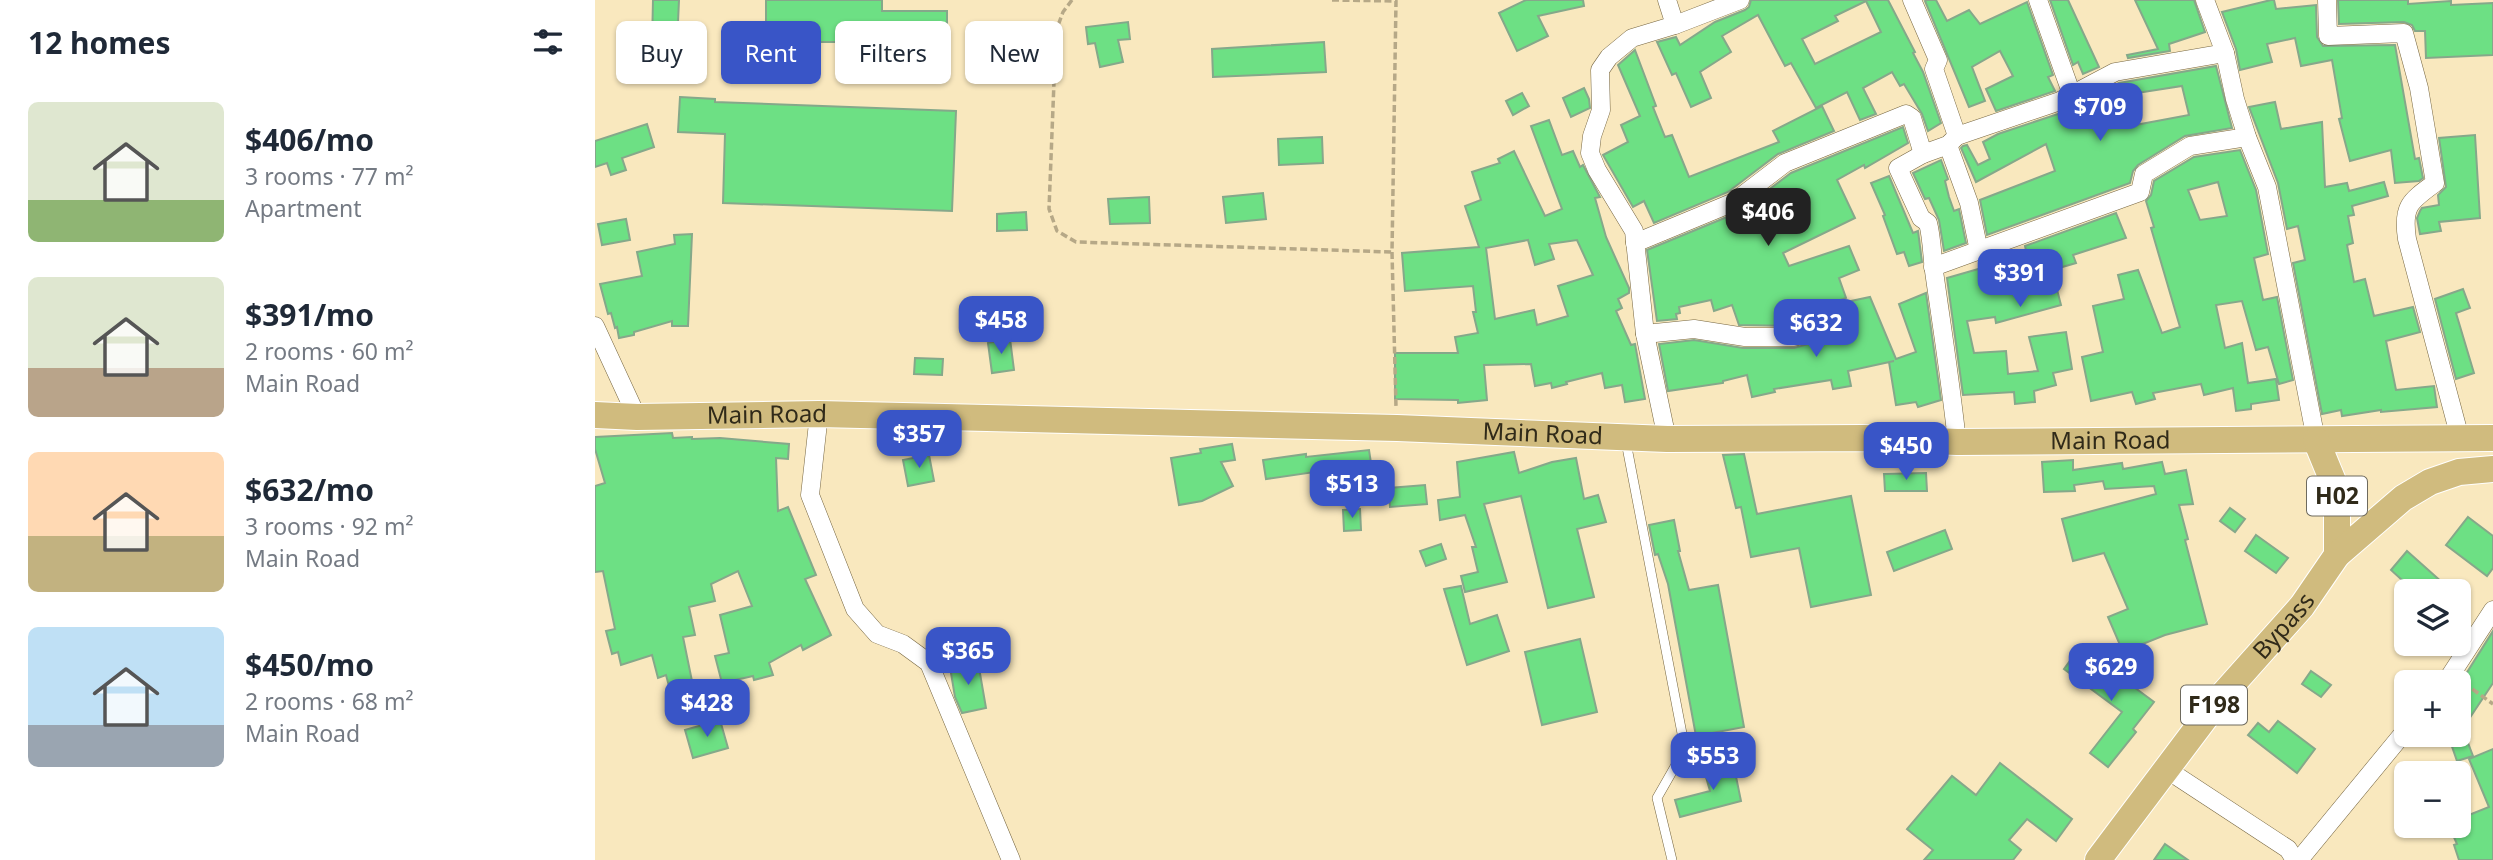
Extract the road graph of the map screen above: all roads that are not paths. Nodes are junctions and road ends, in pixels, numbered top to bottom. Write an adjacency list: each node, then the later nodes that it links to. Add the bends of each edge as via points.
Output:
1 (1667, 0): 7 (street)
2 (1740, 0): 7 (street)
3 (1912, 0): 11 (street, via 1938,60 1934,69)
4 (2038, 0): 9 (street)
5 (2205, 0): 8 (street)
6 (2327, 0): 23 (street, via 2328,36 2404,33 2419,88 2435,183 2414,199 2404,218)
7 (1675, 25): 13 (street, via 1632,38 1600,70 1601,110 1590,153 1634,231)
8 (2225, 52): 9 (street, via 2116,72); 10 (street)
9 (2072, 95): 11 (street)
10 (2247, 137): 14 (street, via 2190,146 2144,174 2140,192); 26 (street, via 2267,187)
11 (1952, 141): 12 (street); 14 (street)
12 (1923, 154): 13 (street, via 1912,118 1906,114 1785,163 1734,202); 15 (street, via 1898,168 1921,218 1928,223)
13 (1635, 243): 18 (street)
14 (1979, 251): 15 (street)
15 (1933, 267): 27 (street)
16 (1832, 325): 18 (street, via 1794,337 1745,337 1693,329)
17 (595, 326): 21 (street)
18 (1646, 334): 25 (street)
19 (819, 414): 21 (main road, Main Road); 22 (main road, Main Road); 34 (street, via 810,495 855,609 877,634 903,643 929,663)
20 (595, 415): 21 (main road, Main Road)
21 (637, 417)
22 (1625, 437): 25 (main road, Main Road); 35 (lane, via 1685,749 1657,797)
23 (2460, 438): 24 (main road, Main Road); 26 (main road, Main Road)
24 (2493, 438)
25 (1667, 439): 27 (main road, Main Road)
26 (2316, 440): 27 (main road, Main Road); 29 (main road, H02, via 2337,491)
27 (1957, 442)
28 (2493, 469): 29 (main road, Bypass / F198, via 2459,472 2430,482 2403,498)
29 (2337, 555): 33 (main road, Bypass / F198, via 2302,606 2220,698)
30 (2493, 610): 31 (street)
31 (2454, 670)
32 (2394, 744): 37 (street)
33 (2166, 769): 36 (main road, Bypass / F198); 37 (street, via 2288,849)
34 (1011, 860)
35 (1672, 860)
36 (2098, 860)
37 (2297, 860)

